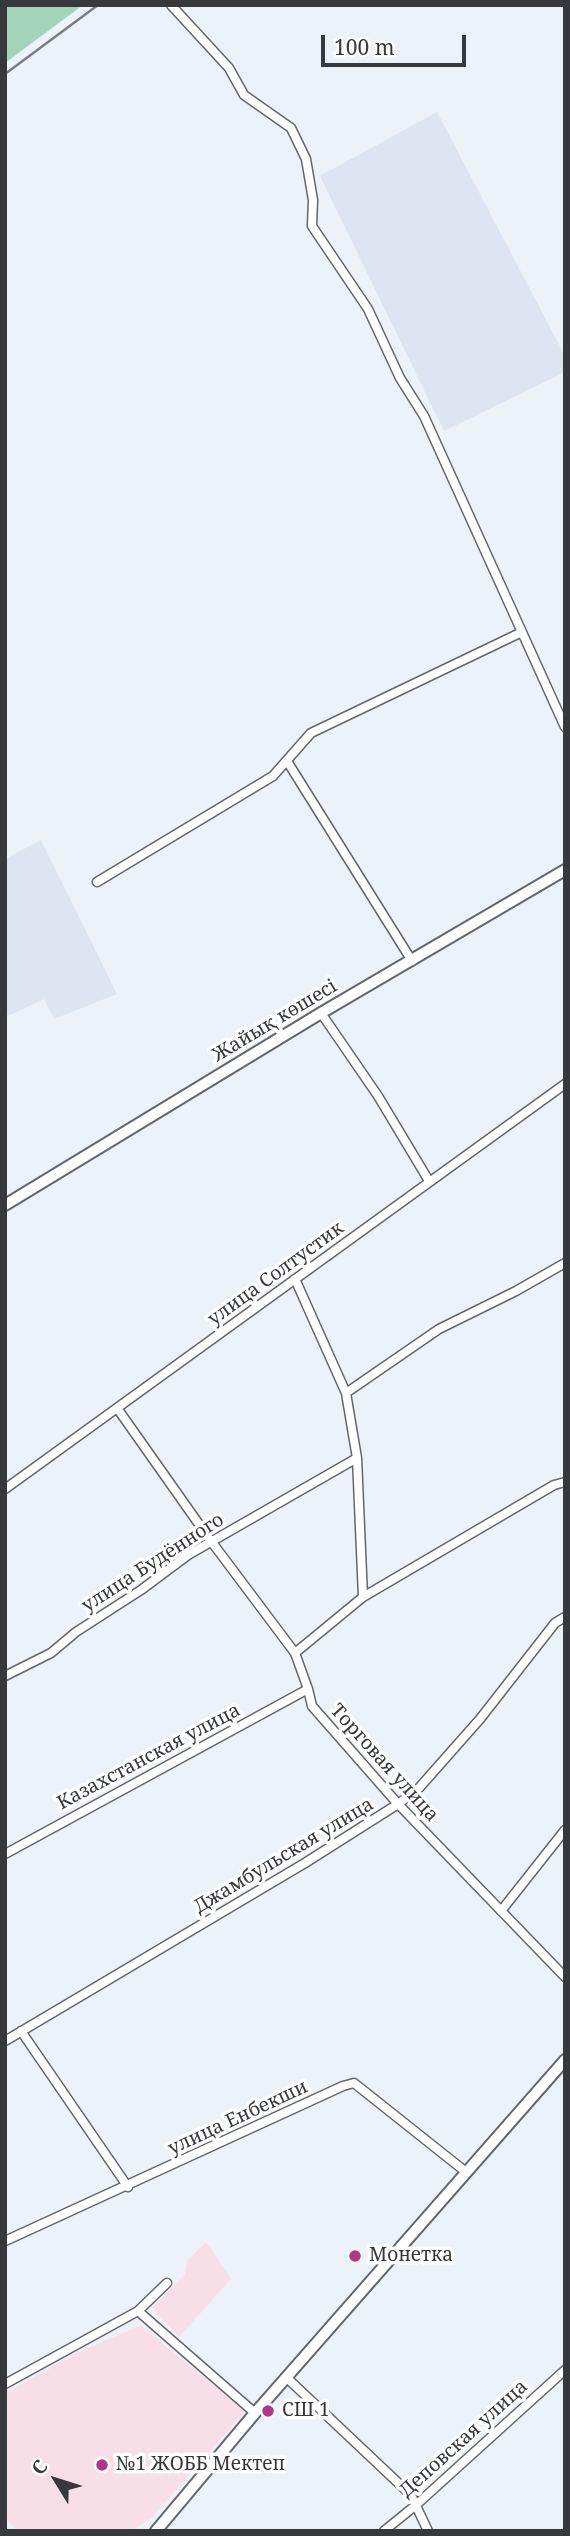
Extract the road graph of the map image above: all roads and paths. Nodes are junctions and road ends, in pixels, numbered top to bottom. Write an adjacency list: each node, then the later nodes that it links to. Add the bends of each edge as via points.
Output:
1 (171, 5): 2 (street, via 229,68 244,95 291,128 306,159 312,226 368,309 400,378 424,416)
2 (522, 632): 3 (street); 4 (street, via 311,733)
3 (565, 727)
4 (287, 761): 6 (street, via 273,776); 7 (street)
5 (565, 870): 7 (street, Жайық көшесі)
6 (97, 882)
7 (412, 961): 8 (street, Жайық көшесі)
8 (321, 1013): 10 (street); 11 (street, Жайық көшесі)
9 (565, 1084): 10 (street, улица Солтустик)
10 (429, 1181): 13 (street, улица Солтустик)
11 (5, 1205)
12 (565, 1262): 14 (street, via 439,1329)
13 (295, 1279): 14 (street); 15 (street, улица Солтустик)
14 (346, 1392): 16 (street)
15 (117, 1408): 18 (street, улица Солтустик); 19 (street, Торговая улица)
16 (357, 1458): 19 (street, улица Будённого); 20 (street)
17 (565, 1482): 20 (street)
18 (5, 1489)
19 (211, 1541): 22 (street, Торговая улица); 23 (street, улица Будённого, via 51,1653)
20 (363, 1597): 22 (street)
21 (565, 1617): 25 (street, Джамбульская улица, via 555,1623 419,1788)
22 (295, 1653): 24 (street, Торговая улица)
23 (5, 1676)
24 (309, 1689): 25 (street, Торговая улица, via 312,1706); 27 (street, Казахстанская улица)
25 (398, 1804): 28 (street, Торговая улица); 30 (street, Джамбульская улица)
26 (565, 1830): 28 (street)
27 (5, 1854)
28 (501, 1911): 29 (street, Торговая улица)
29 (565, 1977)
30 (21, 2031): 31 (street, Джамбульская улица); 34 (street)
31 (5, 2041)
32 (565, 2060): 33 (street)
33 (466, 2172): 34 (street, улица Енбекши, via 354,2083); 39 (street)
34 (128, 2187): 35 (street, улица Енбекши)
35 (5, 2241)
36 (167, 2283): 37 (street)
37 (138, 2311): 40 (street); 41 (street)
38 (565, 2370): 42 (street, Деповская улица)
39 (286, 2378): 41 (street); 42 (street, via 411,2495)
40 (5, 2384)
41 (256, 2413): 43 (street)
42 (416, 2505): 44 (street, Деповская улица); 45 (street)
43 (156, 2531)
44 (384, 2531)
45 (428, 2531)

